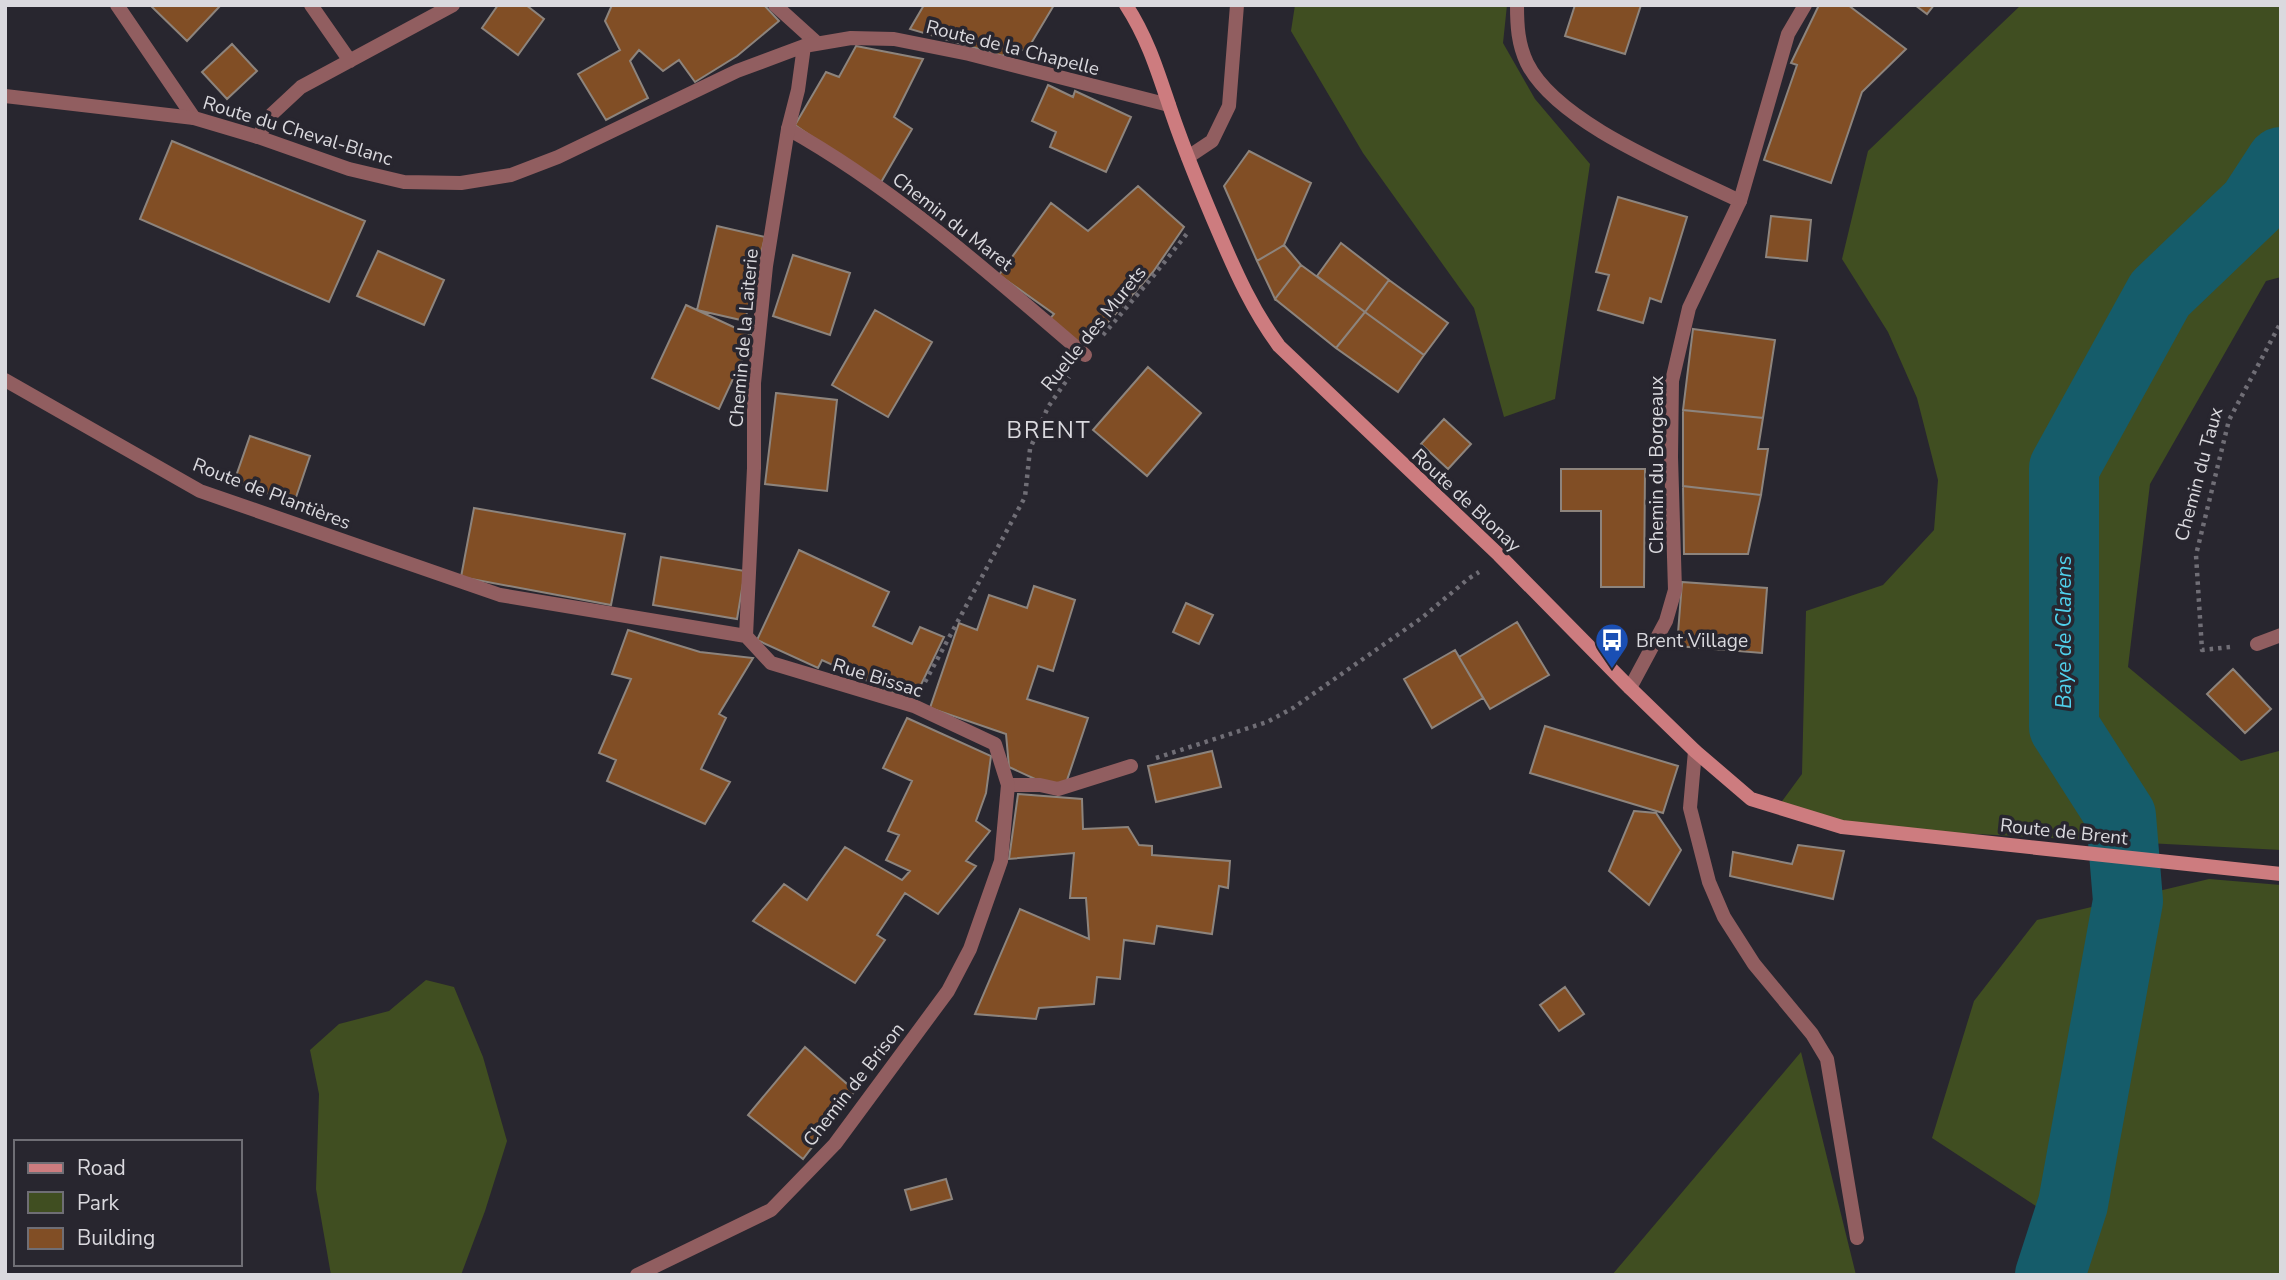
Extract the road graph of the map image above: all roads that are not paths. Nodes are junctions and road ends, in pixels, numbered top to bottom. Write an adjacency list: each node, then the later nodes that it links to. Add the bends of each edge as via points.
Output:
1 (117, 5): 13 (street)
2 (312, 5): 10 (street)
3 (453, 5): 10 (street)
4 (775, 5): 9 (street)
5 (1126, 5): 12 (main road, via 1142,30)
6 (1237, 5): 16 (street, via 1229,106 1212,141)
7 (1517, 5): 17 (street, via 1517,35 1527,64 1550,94 1598,131)
8 (1805, 5): 17 (street, Chemin du Borgeaux, via 1788,34)
9 (811, 45): 12 (street, Route de la Chapelle, via 851,37 894,39); 14 (street, Chemin de la Laiterie); 15 (street, Route du Cheval-Blanc, via 737,71 511,176 461,183 404,182 349,169)
10 (350, 61): 15 (street, via 302,87 272,114)
11 (5, 96): 13 (street, Route du Cheval-Blanc)
12 (1169, 105): 16 (main road, Route de Blonay)
13 (194, 118): 15 (street, Route du Cheval-Blanc)
14 (788, 129): 18 (street, Chemin du Maret, via 900,202); 21 (street, Chemin de la Laiterie, via 766,266 754,383)
15 (258, 137)
16 (1188, 157): 23 (main road, Route de Blonay, via 1242,288 1279,346 1499,555)
17 (1740, 201): 23 (street, Chemin du Borgeaux, via 1689,308 1672,382 1675,590 1666,621)
18 (1085, 355)
19 (5, 380): 21 (street, Route de Plantières, via 200,491 500,595)
20 (2281, 635): 22 (street)
21 (746, 636): 26 (street, Rue Bissac, via 771,663 914,706 995,744)
22 (2258, 644)
23 (1630, 688): 24 (main road, Route de Blonay)
24 (1695, 751): 27 (main road, Route de Blonay, via 1751,799); 30 (street, via 1690,808 1709,882 1724,917 1754,964 1827,1059)
25 (1131, 766): 26 (street, via 1058,789)
26 (1008, 785): 29 (street, Rue Bissac, via 1001,862 970,949)
27 (1843, 827): 28 (main road, Route de Brent)
28 (2281, 874)
29 (948, 991): 31 (street, Chemin de Brison, via 835,1144 771,1210)
30 (1857, 1238)
31 (637, 1275)

